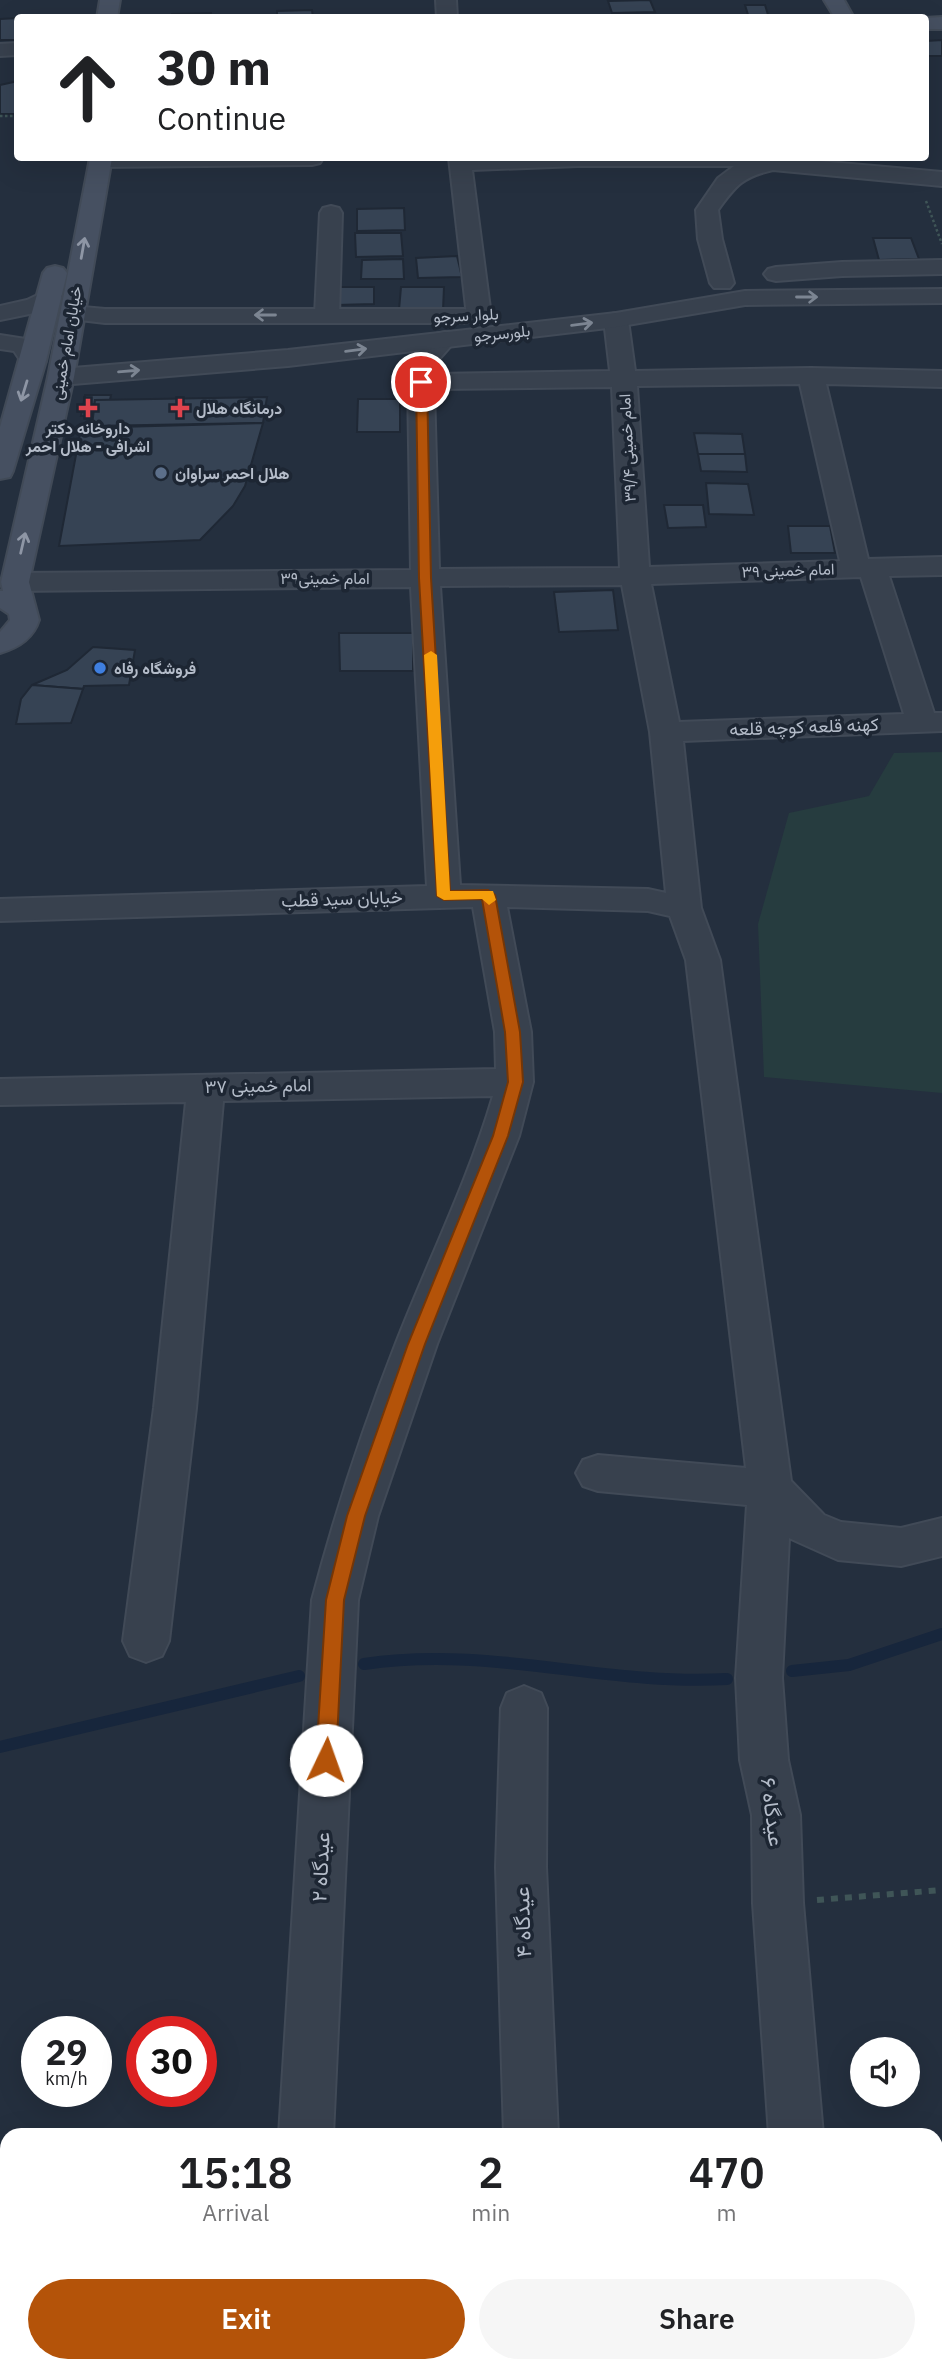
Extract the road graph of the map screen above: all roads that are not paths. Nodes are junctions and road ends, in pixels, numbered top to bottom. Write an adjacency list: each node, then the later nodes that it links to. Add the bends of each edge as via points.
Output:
1 (91, 161): 7 (main road)
2 (93, 161): 16 (main road, خیابان امام خمینی, one-way to 2)
3 (461, 161): 18 (street)
4 (782, 161): 11 (street, via 743,170 726,183 708,210 710,239)
5 (794, 161): 6 (street)
6 (942, 179)
7 (71, 195)
8 (331, 213): 17 (street)
9 (60, 246): 12 (main road, خیابان امام خمینی)
10 (942, 267): 11 (street, via 795,272)
11 (726, 291): 13 (street, بلورسرجو, one-way to 13); 14 (street, بلورسرجو)
12 (50, 296): 15 (street, via 35,306); 21 (main road, خیابان امام خمینی)
13 (942, 296)
14 (612, 311): 18 (street, بلوار سرجو); 19 (street, بلورسرجو, one-way to 14); 25 (street, امام خمینی ۳۹/۴)
15 (10, 312): 20 (street, via 24,318 21,335)
16 (72, 313): 17 (street, بلوار سرجو, one-way to 16); 23 (main road, خیابان امام خمینی)
17 (327, 315): 18 (street, بلوار سرجو)
18 (478, 316)
19 (445, 339): 23 (street, بلورسرجو, one-way to 19); 26 (street, via 421,365)
20 (7, 342): 21 (street, via 28,349)
21 (33, 361): 27 (main road, خیابان امام خمینی, one-way to 27)
22 (811, 376): 24 (street); 25 (street); 29 (street)
23 (61, 377): 32 (main road, خیابان امام خمینی, one-way to 23)
24 (942, 379)
25 (624, 380): 26 (street); 30 (street, امام خمینی ۳۹/۴)
26 (421, 382): 31 (street)
27 (0, 471)
28 (942, 566): 29 (street, امام خمینی ۳۹)
29 (864, 567): 30 (street, امام خمینی ۳۹); 34 (street)
30 (635, 576): 31 (street, امام خمینی۳۹); 35 (street, امام خمینی ۳۹/۴)
31 (425, 578): 32 (street, امام خمینی۳۹); 37 (street)
32 (12, 597): 33 (main road, خیابان امام خمینی, via 26,617)
33 (3, 646)
34 (932, 722): 35 (street, کهنه قلعه کوچه قلعه)
35 (666, 732): 38 (street, امام خمینی ۳۹/۴)
36 (488, 895): 37 (street, خیابان سید قطب); 38 (street, خیابان سید قطب, via 648,900); 40 (street, عیدگاه ۲, via 513,1032)
37 (444, 896): 39 (street, خیابان سید قطب)
38 (684, 908): 44 (street, عیدگاه ۶, via 703,960)
39 (0, 910)
40 (515, 1082): 41 (street, امام خمینی ۳۷); 48 (street, عیدگاه ۲, via 500,1136 416,1344 356,1516 335,1600)
41 (206, 1087): 42 (street, امام خمینی ۳۷); 46 (street, via 175,1408)
42 (0, 1092)
43 (598, 1473): 44 (street)
44 (770, 1489): 45 (street, via 808,1528 838,1541 901,1547); 50 (street, عیدگاه ۶, via 759,1678 764,1759 776,1815)
45 (942, 1537)
46 (146, 1641)
47 (524, 1708): 49 (street, عیدگاه ۴, via 521,1867)
48 (306, 2128)
49 (531, 2128)
50 (795, 2128)

